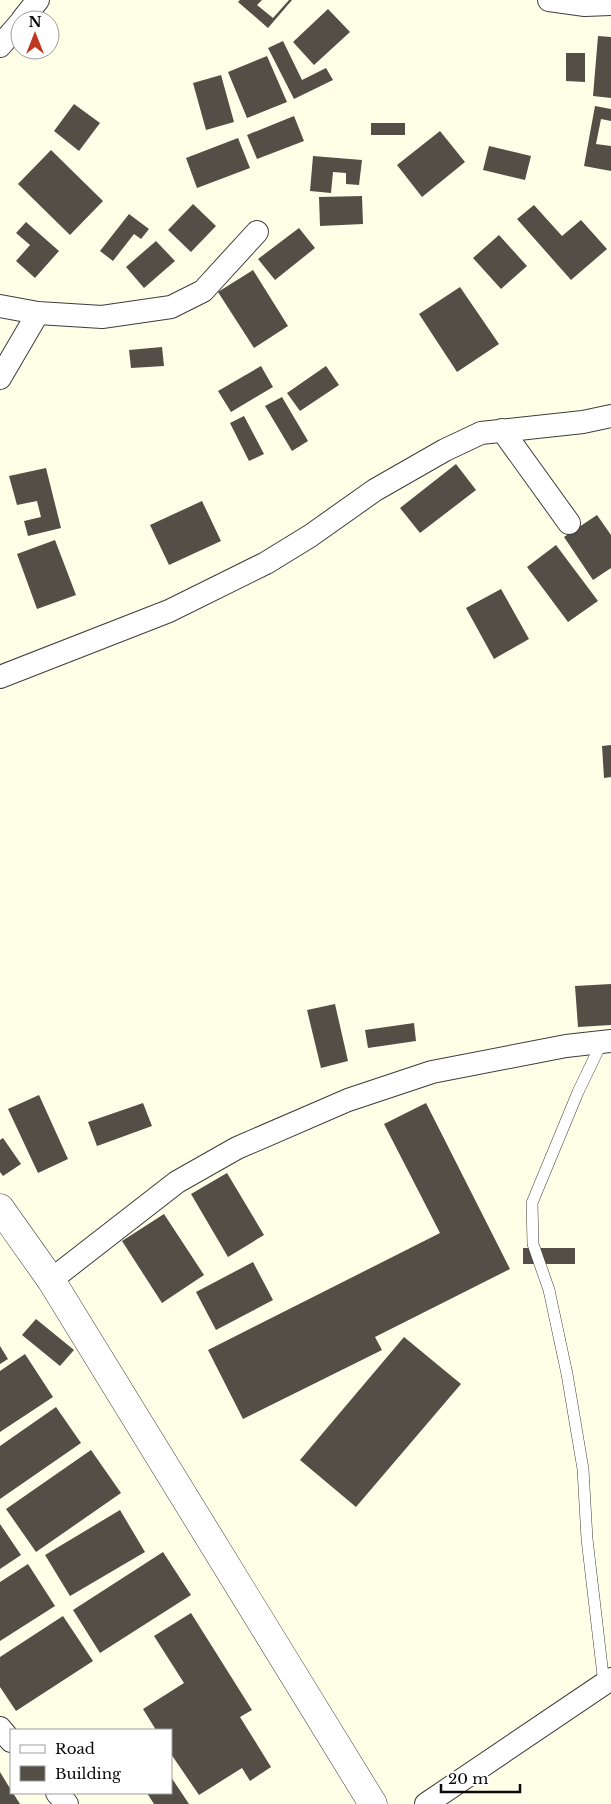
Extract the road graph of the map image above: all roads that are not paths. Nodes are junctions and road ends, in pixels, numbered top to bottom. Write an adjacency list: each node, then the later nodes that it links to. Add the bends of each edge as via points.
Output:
1 (38, 0): 4 (street)
2 (548, 0): 3 (street, via 584,5)
3 (611, 4)
4 (30, 10)
5 (10, 34): 6 (street)
6 (0, 46)
7 (258, 232): 9 (street, via 203,290 171,307 102,317)
8 (0, 306): 9 (street)
9 (38, 313): 10 (street)
10 (0, 378)
11 (611, 416): 12 (street)
12 (502, 430): 13 (street); 14 (street, via 481,433 445,450 376,490 266,563 169,611)
13 (569, 523)
14 (0, 677)
15 (606, 1041): 17 (street, via 432,1072 348,1100 237,1148 177,1182); 18 (lane, via 578,1092 532,1203 533,1244 549,1290 583,1469 587,1539)
16 (2, 1213): 17 (street)
17 (51, 1280): 23 (street)
18 (608, 1681): 24 (street)
19 (0, 1728): 20 (street)
20 (10, 1740)
21 (58, 1794): 22 (street)
22 (67, 1804)
23 (372, 1804)
24 (426, 1804)

